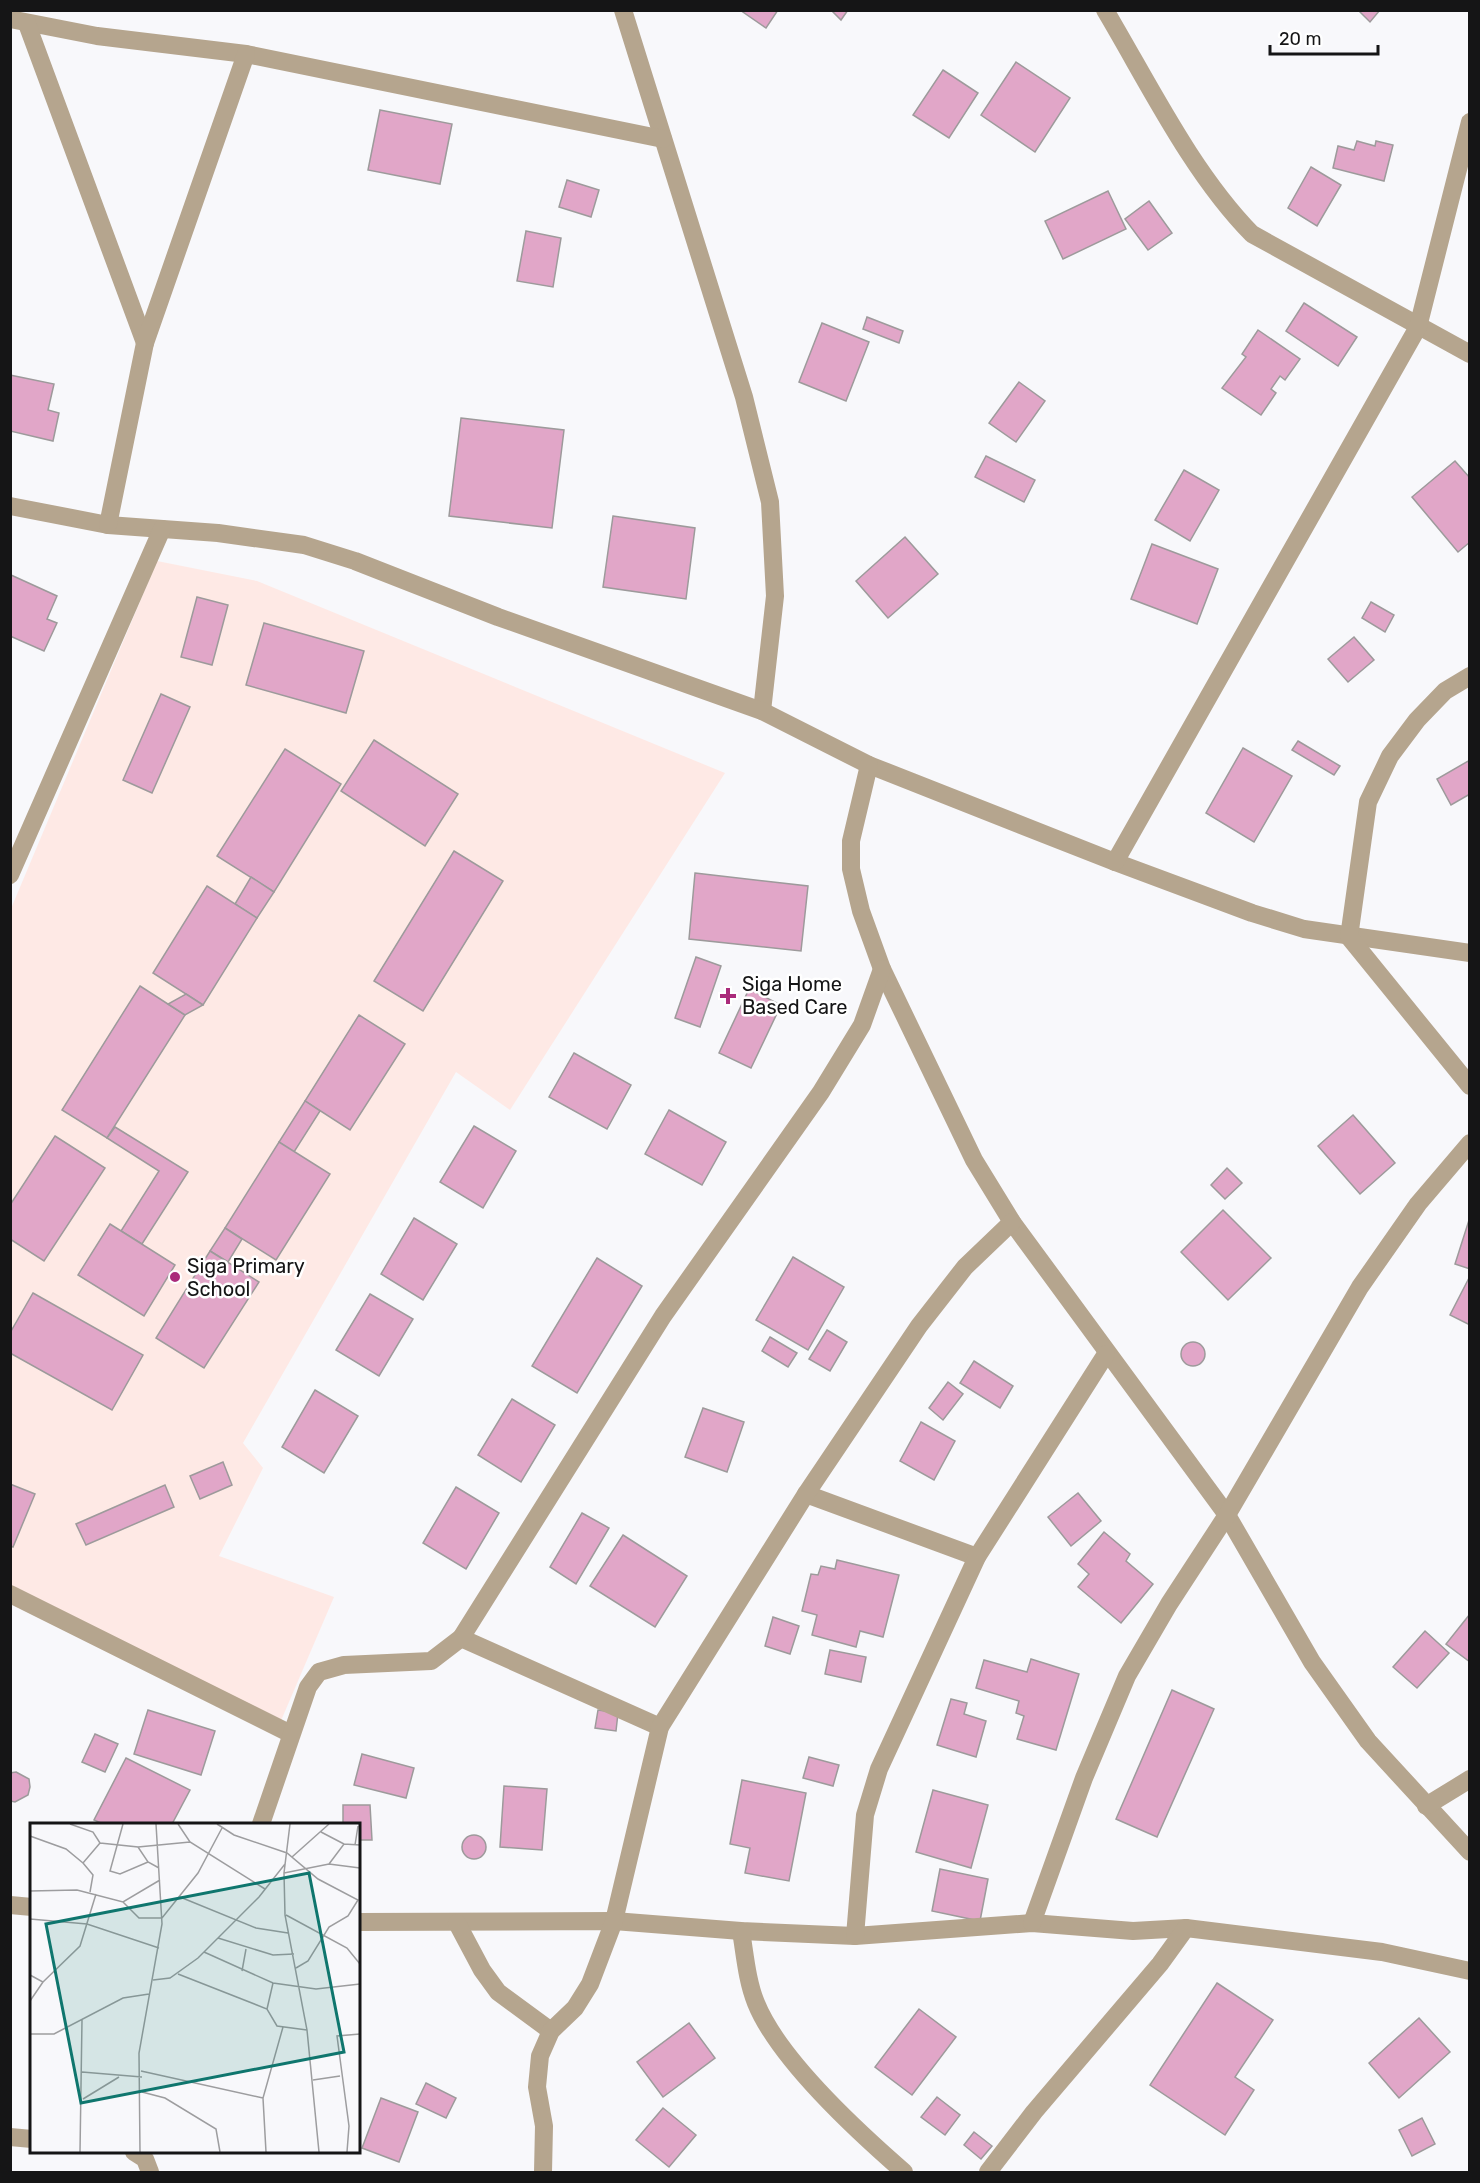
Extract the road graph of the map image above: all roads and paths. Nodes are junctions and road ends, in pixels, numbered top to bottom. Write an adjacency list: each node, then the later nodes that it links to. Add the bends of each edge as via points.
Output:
1 (623, 10): 6 (street)
2 (1105, 10): 7 (street, via 1208,181 1252,234)
3 (19, 21): 4 (street, via 97,36); 8 (street)
4 (246, 54): 6 (street); 8 (street)
5 (1470, 122): 7 (street)
6 (663, 139): 14 (street, via 744,397 770,501 776,596)
7 (1418, 327): 9 (street); 16 (street)
8 (145, 343): 11 (street)
9 (1470, 354)
10 (10, 506): 11 (street)
11 (108, 525): 12 (street)
12 (162, 529): 14 (street, via 304,545); 17 (street)
13 (1470, 676): 18 (street, via 1445,691 1417,720 1390,756 1368,802)
14 (762, 711): 15 (street)
15 (869, 765): 16 (street); 20 (street, via 850,841 851,869)
16 (1115, 862): 18 (street, via 1293,926)
17 (10, 875)
18 (1349, 937): 19 (street); 21 (street)
19 (1470, 953)
20 (882, 969): 23 (street, via 974,1160); 29 (street, via 862,1025 821,1092 663,1316)
21 (1470, 1086)
22 (1470, 1143): 26 (street, via 1418,1204 1360,1287)
23 (1012, 1222): 24 (street); 25 (street, via 965,1267 919,1326)
24 (1106, 1354): 26 (street); 27 (street)
25 (806, 1494): 27 (street); 30 (street)
26 (1227, 1515): 33 (street, via 1312,1662 1368,1741); 41 (street, via 1127,1676 1084,1778)
27 (977, 1557): 44 (street, via 879,1769 865,1815)
28 (10, 1594): 31 (street)
29 (461, 1638): 30 (street); 31 (street, via 431,1661 344,1665 319,1672 308,1687)
30 (660, 1727): 38 (street)
31 (291, 1734): 34 (street)
32 (1470, 1779): 33 (street)
33 (1426, 1806): 35 (street)
34 (261, 1823)
35 (1470, 1852)
36 (10, 1905): 37 (street)
37 (30, 1907)
38 (614, 1921): 40 (street); 43 (street); 46 (street, via 590,1984 575,2008)
39 (360, 1922): 40 (street)
40 (457, 1923): 46 (street, via 498,1992)
41 (1032, 1923): 42 (street, via 1133,1931); 44 (street)
42 (1186, 1928): 45 (street, via 1382,1952); 53 (street)
43 (741, 1931): 44 (street); 52 (street, via 753,1995 778,2042 870,2143)
44 (855, 1936)
45 (1470, 1971)
46 (551, 2031): 51 (street, via 540,2056 537,2087 544,2126)
47 (10, 2137): 48 (street)
48 (30, 2139)
49 (137, 2153): 50 (street, via 146,2159)
50 (150, 2172)
51 (543, 2172)
52 (904, 2172)
53 (988, 2172)

